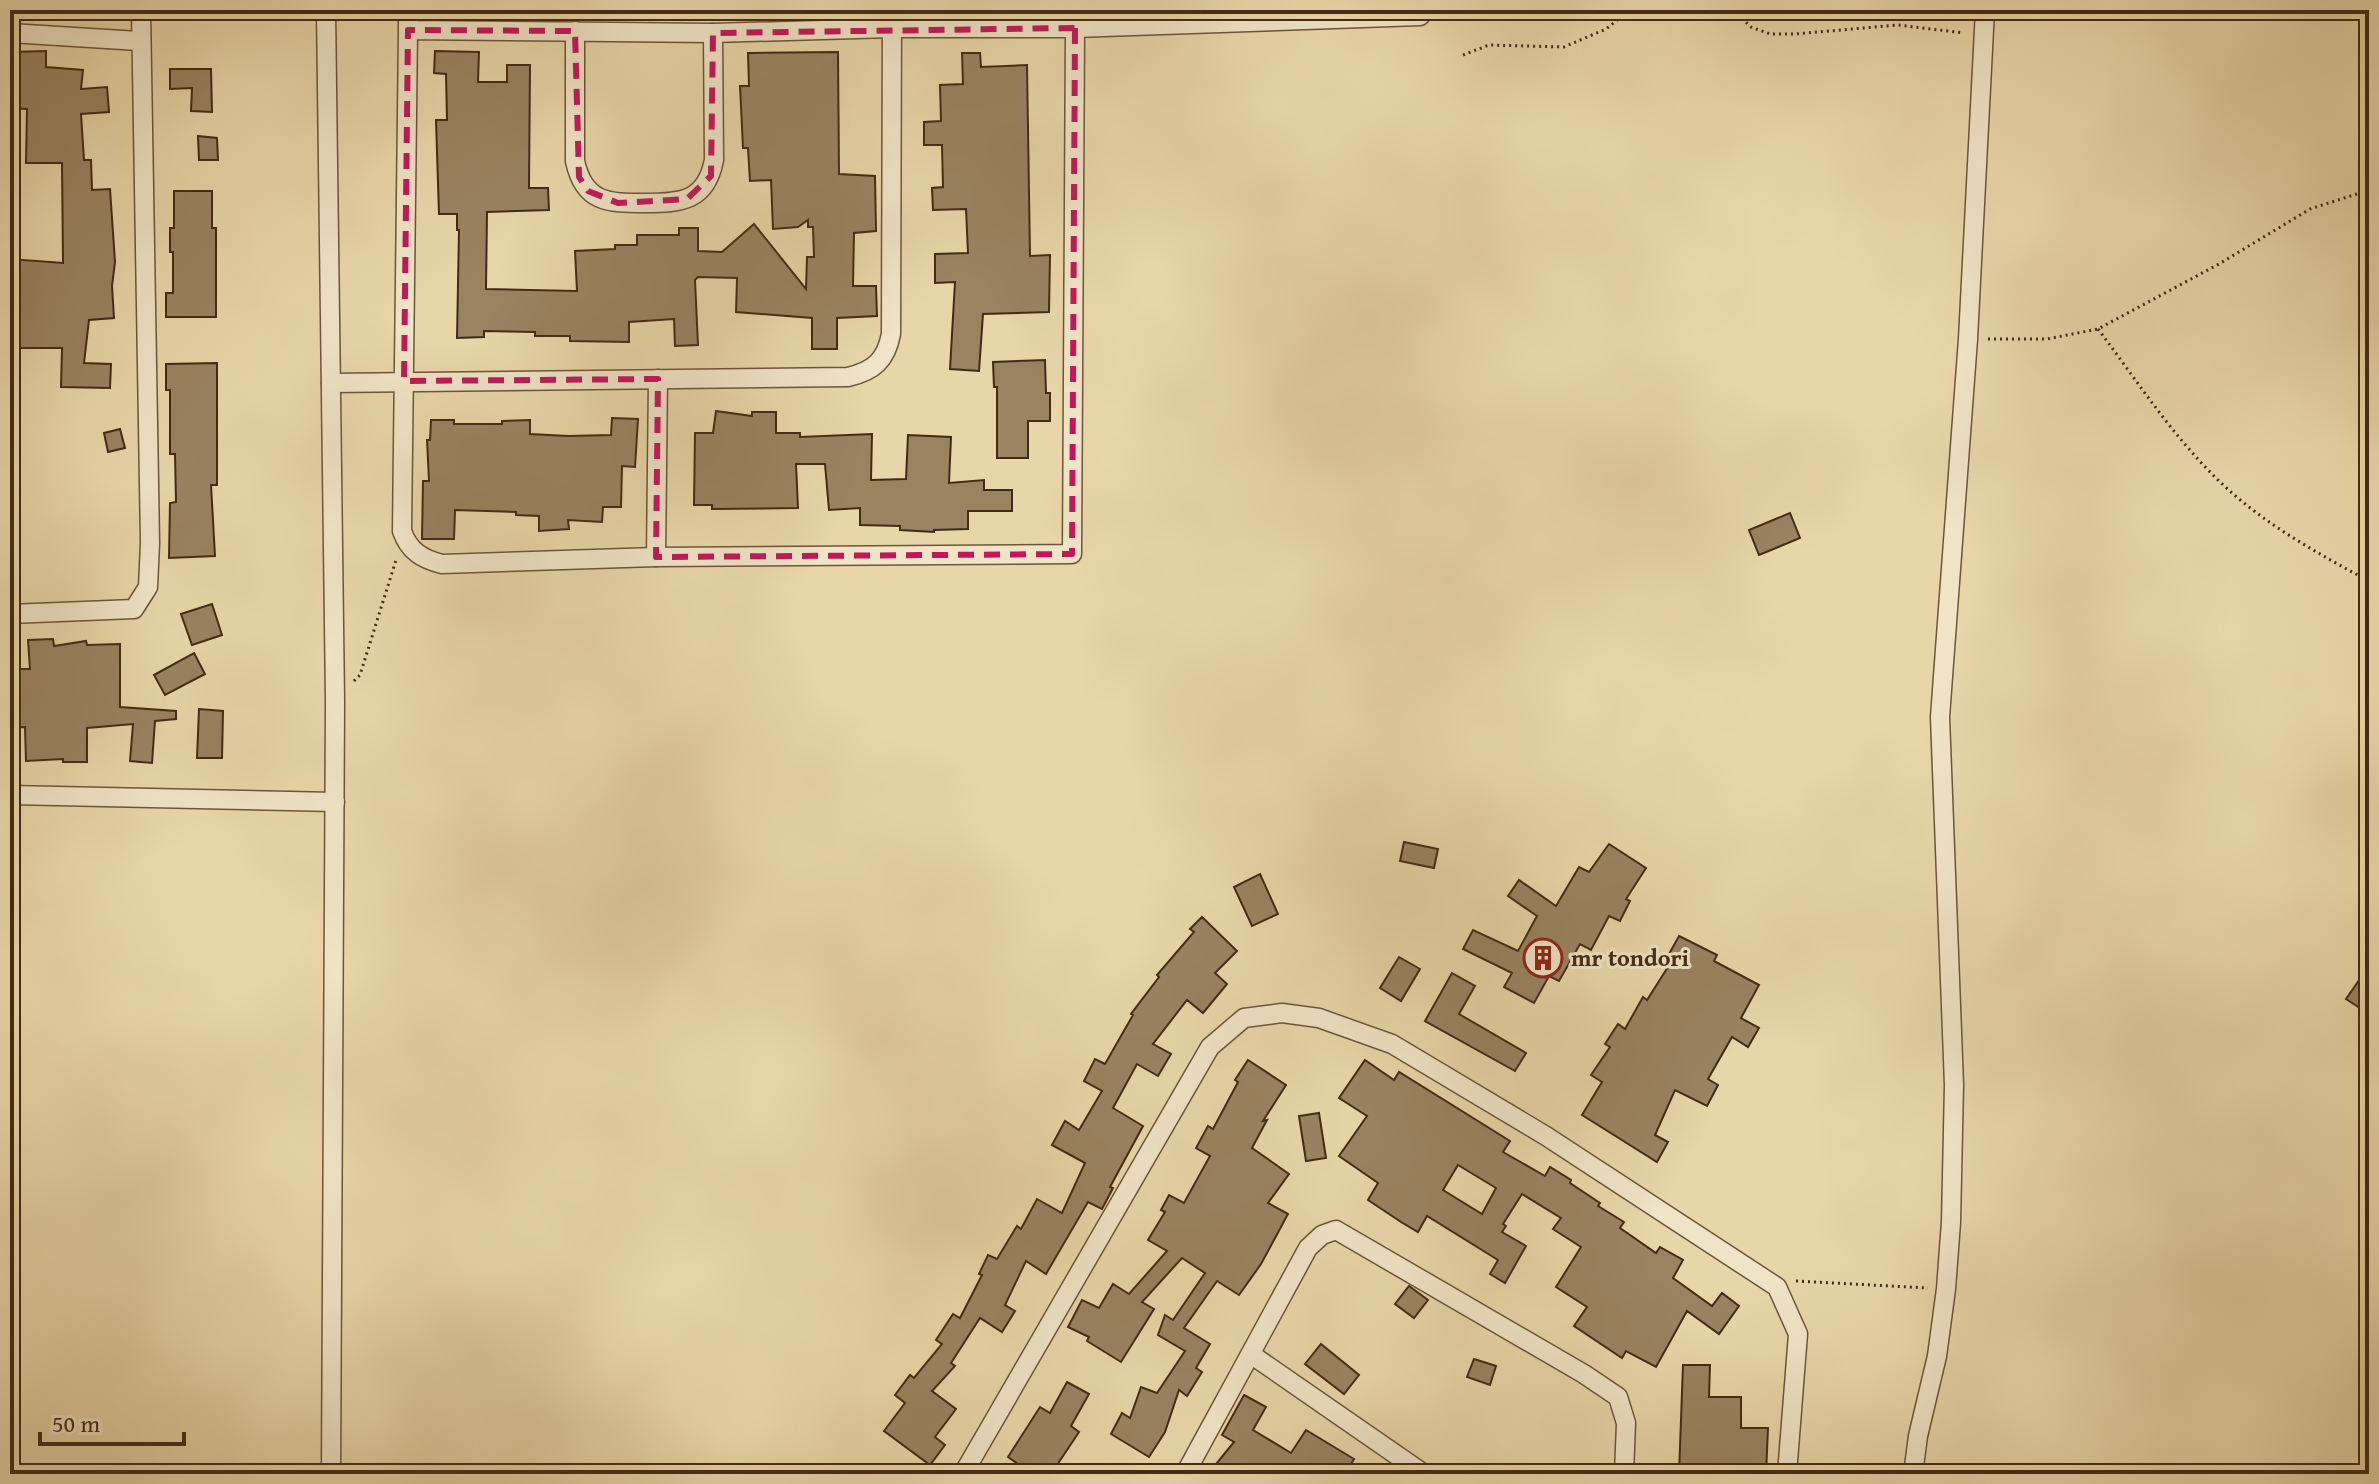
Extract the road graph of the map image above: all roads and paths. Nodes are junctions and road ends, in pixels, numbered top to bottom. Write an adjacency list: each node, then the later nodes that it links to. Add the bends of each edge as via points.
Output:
1 (141, 10): 15 (street)
2 (326, 10): 22 (street)
3 (408, 10): 10 (street)
4 (1425, 10): 9 (street, via 1420,16)
5 (1630, 10): 16 (path, via 1606,29 1564,47 1489,45)
6 (1733, 10): 14 (path, via 1751,27 1770,34 1898,25)
7 (1985, 10): 14 (street)
8 (892, 19): 9 (street); 13 (street); 20 (street, via 891,334 879,364 848,377)
9 (1075, 28): 24 (street, via 1072,554)
10 (408, 30): 11 (street); 21 (street)
11 (575, 31): 13 (street); 13 (street, via 579,177 588,191 618,203 687,199 711,176)
12 (10, 33): 15 (street)
13 (713, 33)
14 (1983, 36): 19 (street)
15 (139, 41): 26 (street, via 148,587 134,609)
16 (1463, 55)
17 (2369, 190): 18 (path, via 2310,209)
18 (2098, 329): 19 (path, via 2047,339); 25 (path, via 2216,477 2310,549)
19 (1968, 339): 31 (street, via 1940,717 1954,1085)
20 (658, 379): 21 (street); 24 (street)
21 (404, 381): 22 (street); 23 (street)
22 (331, 383): 27 (street)
23 (406, 543): 24 (street, via 442,564); 27 (path, via 396,558 360,675)
24 (656, 557)
25 (2369, 581)
26 (10, 614)
27 (335, 701): 29 (street)
28 (10, 795): 29 (street)
29 (335, 802): 33 (street)
30 (1777, 1287): 31 (path, via 1800,1280); 34 (street, via 1546,1136 1392,1044 1319,1018 1282,1013 1244,1018 1210,1047); 38 (street, via 1798,1334)
31 (1946, 1289): 39 (street)
32 (1252, 1355): 35 (street); 36 (street); 37 (street, via 1308,1248 1336,1230 1618,1397 1626,1423)
33 (331, 1474)
34 (963, 1474)
35 (1185, 1474)
36 (1424, 1474)
37 (1624, 1474)
38 (1787, 1474)
39 (1913, 1474)

